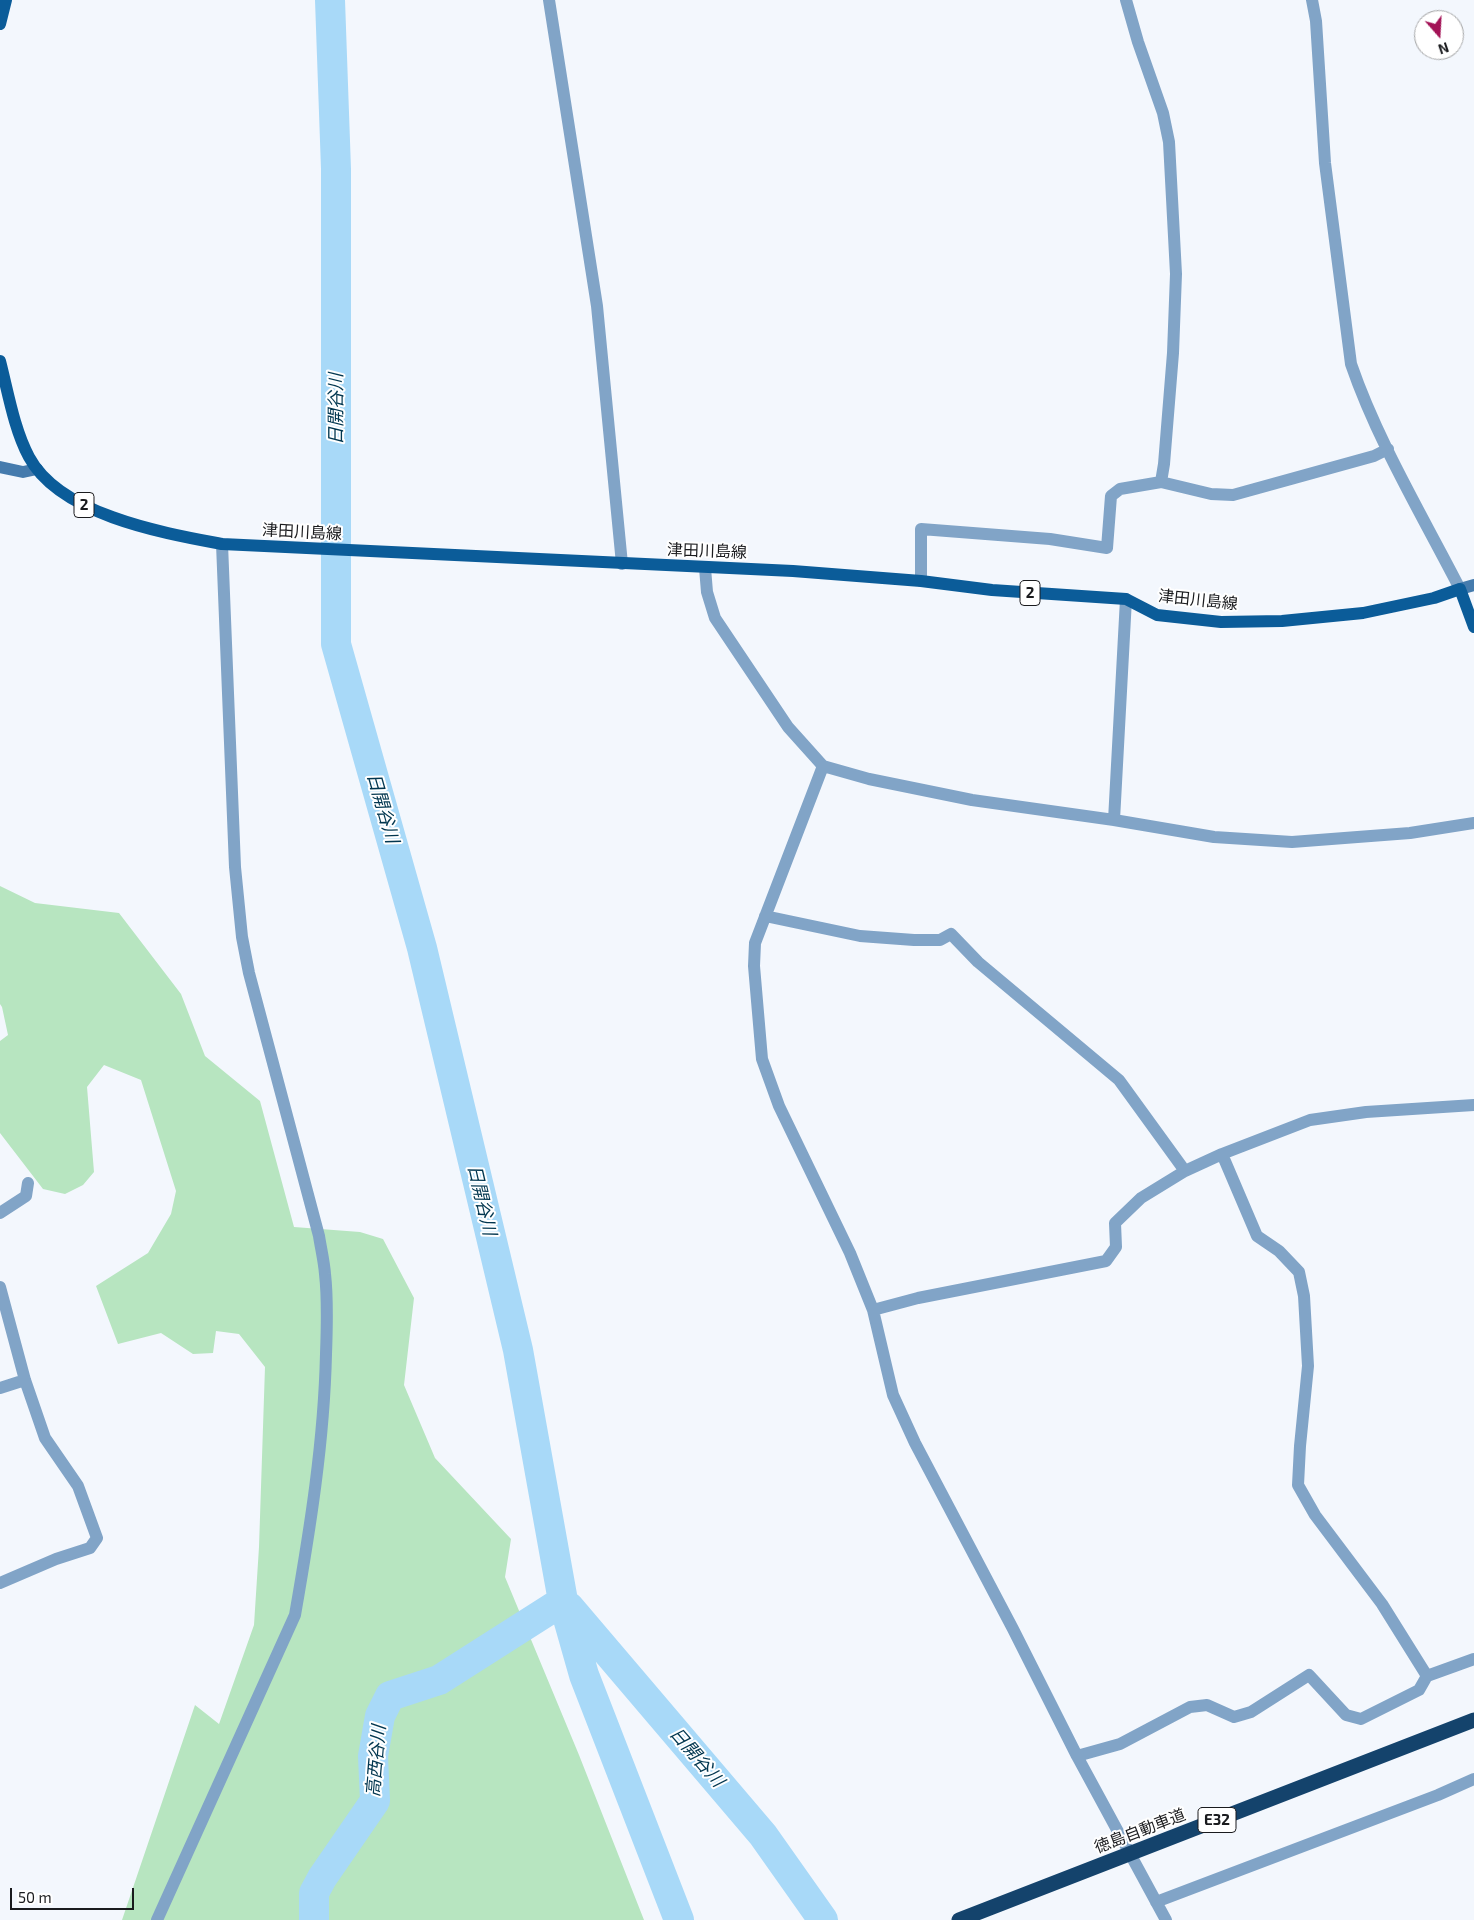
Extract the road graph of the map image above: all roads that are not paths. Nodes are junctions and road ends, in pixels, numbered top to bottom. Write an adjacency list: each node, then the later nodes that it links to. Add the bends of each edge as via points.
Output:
1 (6, 0): 5 (main road)
2 (549, 0): 12 (street, via 596,306)
3 (1126, 0): 10 (street, via 1163,113 1169,142 1176,274 1173,353)
4 (1312, 0): 7 (street, via 1326,163 1352,364 1361,392)
5 (0, 24)
6 (0, 361): 9 (main road, 津田川島線 / 2, via 22,442)
7 (1388, 449): 10 (street, via 1374,456 1233,495 1211,494); 16 (street)
8 (0, 467): 9 (main road, via 23,472)
9 (37, 469): 11 (main road, 津田川島線 / 2, via 56,488 80,504 162,533)
10 (1161, 482): 14 (street, via 1120,489 1111,496 1107,548 1050,539 921,529)
11 (222, 544): 12 (main road, 津田川島線 / 2); 39 (street, via 235,867 242,937 319,1236 327,1318 325,1383 319,1454 295,1616)
12 (622, 564): 13 (main road, 津田川島線 / 2)
13 (705, 568): 14 (main road, 津田川島線 / 2); 19 (street, via 707,592 715,618 788,727)
14 (921, 581): 17 (main road, 津田川島線 / 2, via 992,590)
15 (1474, 584): 16 (main road)
16 (1460, 589): 17 (main road, 津田川島線 / 2, via 1434,598 1363,612 1282,621 1221,622 1157,615); 18 (main road)
17 (1126, 599): 20 (street)
18 (1474, 627)
19 (823, 766): 20 (street, via 869,780 972,800); 22 (street)
20 (1114, 820): 21 (street, via 1214,837 1292,842 1410,833)
21 (1474, 823)
22 (765, 916): 25 (street, via 860,936 940,940 951,934 978,962 1118,1080); 29 (street, via 755,943 754,966 762,1059 779,1106 850,1254)
23 (1474, 1105): 24 (street, via 1366,1112 1310,1120)
24 (1222, 1154): 25 (street); 34 (street, via 1257,1236 1279,1251 1299,1272 1304,1296 1308,1366 1298,1485 1315,1515 1382,1604)
25 (1185, 1171): 29 (street, via 1141,1198 1115,1223 1116,1247 1106,1260)
26 (28, 1182): 27 (street, via 26,1196)
27 (0, 1213)
28 (0, 1287): 30 (street)
29 (873, 1310): 36 (street, via 893,1395)
30 (25, 1380): 31 (street); 32 (street, via 45,1438 78,1486 97,1538 90,1548)
31 (0, 1388)
32 (0, 1584)
33 (1474, 1659): 34 (street)
34 (1427, 1676): 36 (street, via 1420,1690 1361,1719 1346,1715 1309,1675 1251,1712 1234,1717 1207,1704 1190,1707 1120,1744)
35 (1474, 1720): 40 (highway, 徳島自動車道 / E32, bridge)
36 (1077, 1756): 38 (street)
37 (1474, 1779): 38 (street)
38 (1156, 1902): 41 (street)
39 (158, 1920)
40 (959, 1920)
41 (1166, 1920)

